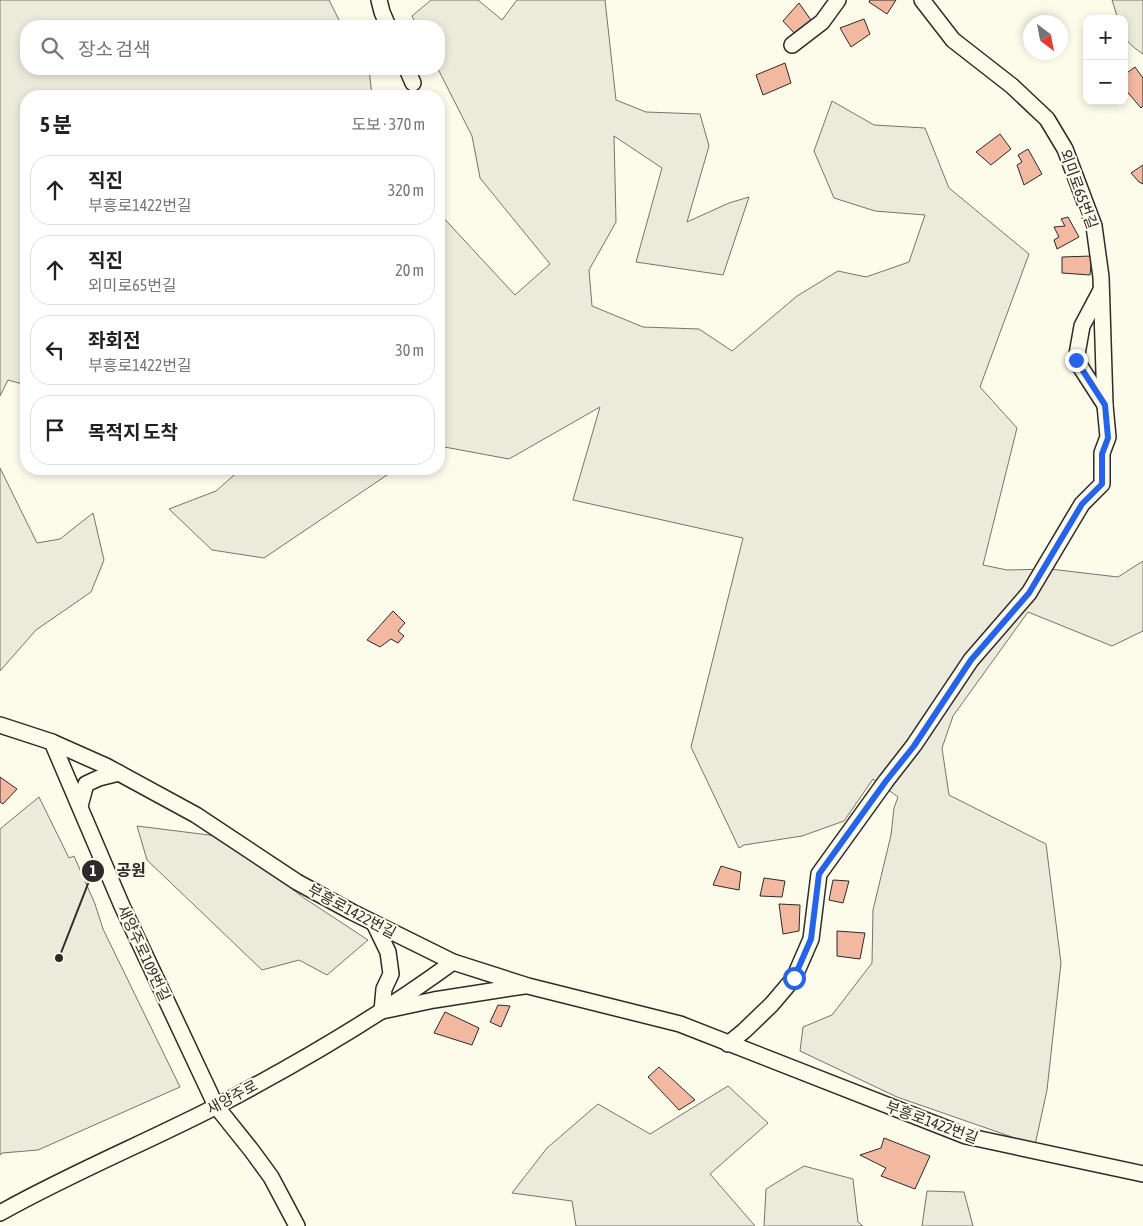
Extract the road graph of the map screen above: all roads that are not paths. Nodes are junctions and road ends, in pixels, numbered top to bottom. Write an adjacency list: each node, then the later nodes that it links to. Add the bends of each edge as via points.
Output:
1 (379, 0): 4 (street)
2 (838, 0): 5 (street, via 822,22)
3 (922, 0): 8 (street, 외미로65번길, via 952,40 1012,86 1047,119 1065,149 1094,226)
4 (385, 20)
5 (792, 45)
6 (410, 75): 7 (street)
7 (413, 83)
8 (1101, 290): 9 (street, 외미로65번길); 9 (street, via 1082,326 1076,360)
9 (1105, 405): 18 (street, 외미로65번길, via 1108,438 1102,454 1102,484 1082,504 1029,593 971,660 914,746 819,874 811,939 794,978 772,1004)
10 (0, 725): 11 (street, 부흥로1422번길)
11 (52, 742): 12 (street, 부흥로1422번길); 13 (street, 새양주로109번길)
12 (119, 773): 13 (street, via 86,784); 14 (street, 부흥로1422번길, via 196,815 298,882)
13 (80, 806): 19 (street, 새양주로109번길, via 122,906)
14 (374, 923): 15 (street, 부흥로1422번길); 17 (street, via 388,952 391,974 384,989)
15 (453, 962): 16 (street, 부흥로1422번길); 17 (street, 새양주로)
16 (528, 986): 17 (street); 18 (street, 부흥로1422번길, via 680,1024)
17 (382, 1011): 19 (street, 새양주로, via 322,1049)
18 (728, 1044): 20 (street, 부흥로1422번길, via 966,1136)
19 (216, 1106): 21 (street, 새양주로); 22 (street, 새양주로109번길, via 270,1176)
20 (1143, 1174)
21 (0, 1213)
22 (297, 1226)

